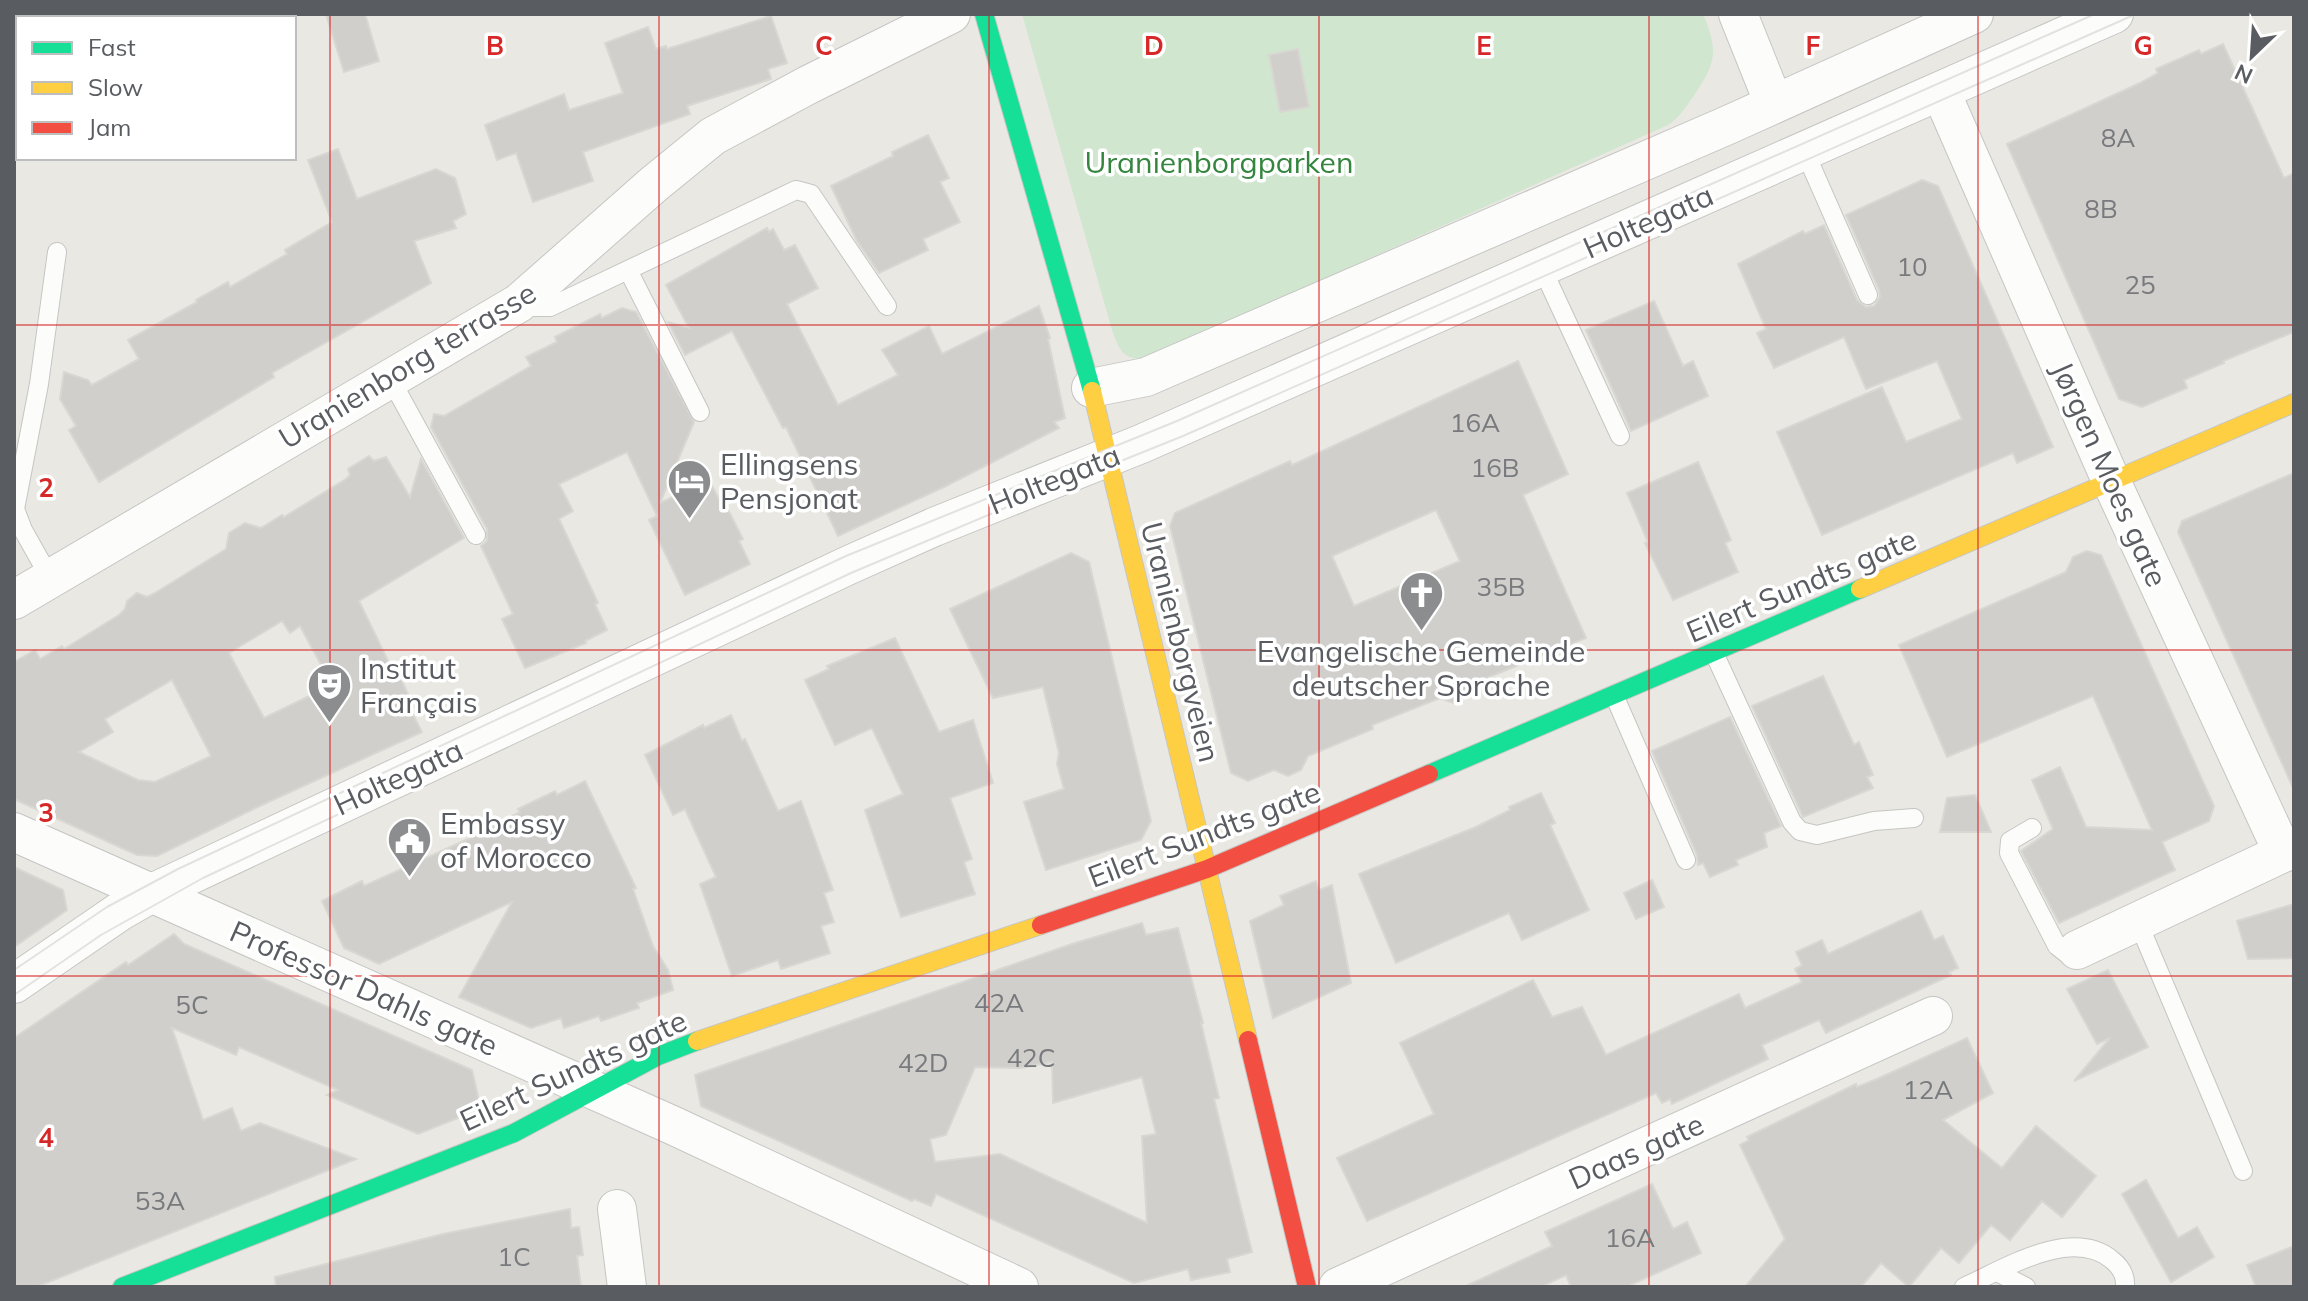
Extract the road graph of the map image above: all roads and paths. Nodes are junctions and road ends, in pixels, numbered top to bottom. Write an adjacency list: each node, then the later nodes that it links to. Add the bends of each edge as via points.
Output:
1 (951, 14): 13 (street, Uranienborg terrasse, via 713,136)
2 (984, 14): 16 (street, Uranienborgveien)
3 (1738, 14): 7 (street)
4 (1974, 14): 7 (street, Holtegata)
5 (2114, 14): 6 (street, Holtegata)
6 (1941, 92): 8 (street, Holtegata); 21 (street, Jørgen Moes gate)
7 (1774, 104): 16 (street, Holtegata, via 1146,377)
8 (1805, 152): 10 (street, Holtegata); 12 (lane)
9 (57, 252): 23 (lane, via 15,509)
10 (1542, 268): 19 (lane); 20 (street, Holtegata)
11 (628, 270): 13 (lane, via 550,307); 14 (lane, via 804,190); 18 (lane)
12 (1868, 295)
13 (519, 303): 15 (street, Uranienborg terrasse)
14 (887, 306)
15 (390, 378): 22 (lane); 23 (street, Uranienborg terrasse)
16 (1091, 388): 20 (street, Uranienborgveien)
17 (2294, 403): 21 (street, Eilert Sundts gate)
18 (700, 412)
19 (1620, 436)
20 (1109, 457): 32 (street, Uranienborgveien); 33 (street, Holtegata, via 863,559)
21 (2112, 483): 25 (street, Eilert Sundts gate); 30 (street, Jørgen Moes gate)
22 (476, 535)
23 (50, 578): 24 (street, Uranienborg terrasse)
24 (14, 600)
25 (1714, 653): 26 (street, Eilert Sundts gate); 27 (lane, via 1800,831 1817,835)
26 (1614, 695): 31 (lane); 32 (street, Eilert Sundts gate)
27 (1914, 818)
28 (2032, 828): 35 (lane, via 2010,841 2009,853 2057,946 2066,953)
29 (14, 832): 33 (street, Professor Dahls gate)
30 (2288, 852): 34 (street)
31 (1686, 860)
32 (1207, 869): 38 (street, Eilert Sundts gate, via 691,1043); 45 (street, Uranienborgveien)
33 (152, 893): 36 (street, Holtegata); 38 (street, Professor Dahls gate)
34 (2138, 922): 35 (street); 39 (lane)
35 (2077, 950)
36 (14, 984)
37 (1933, 1016): 46 (street, Daas gate)
38 (594, 1091): 42 (street, Eilert Sundts gate, via 514,1133); 44 (street, Professor Dahls gate)
39 (2243, 1171)
40 (617, 1209): 43 (street)
41 (1997, 1272): 47 (lane); 48 (lane); 49 (lane, via 2042,1253 2078,1246 2120,1266)
42 (122, 1287)
43 (627, 1287)
44 (1019, 1287)
45 (1307, 1287)
46 (1338, 1287)
47 (1964, 1287)
48 (2026, 1287)
49 (2125, 1287)

